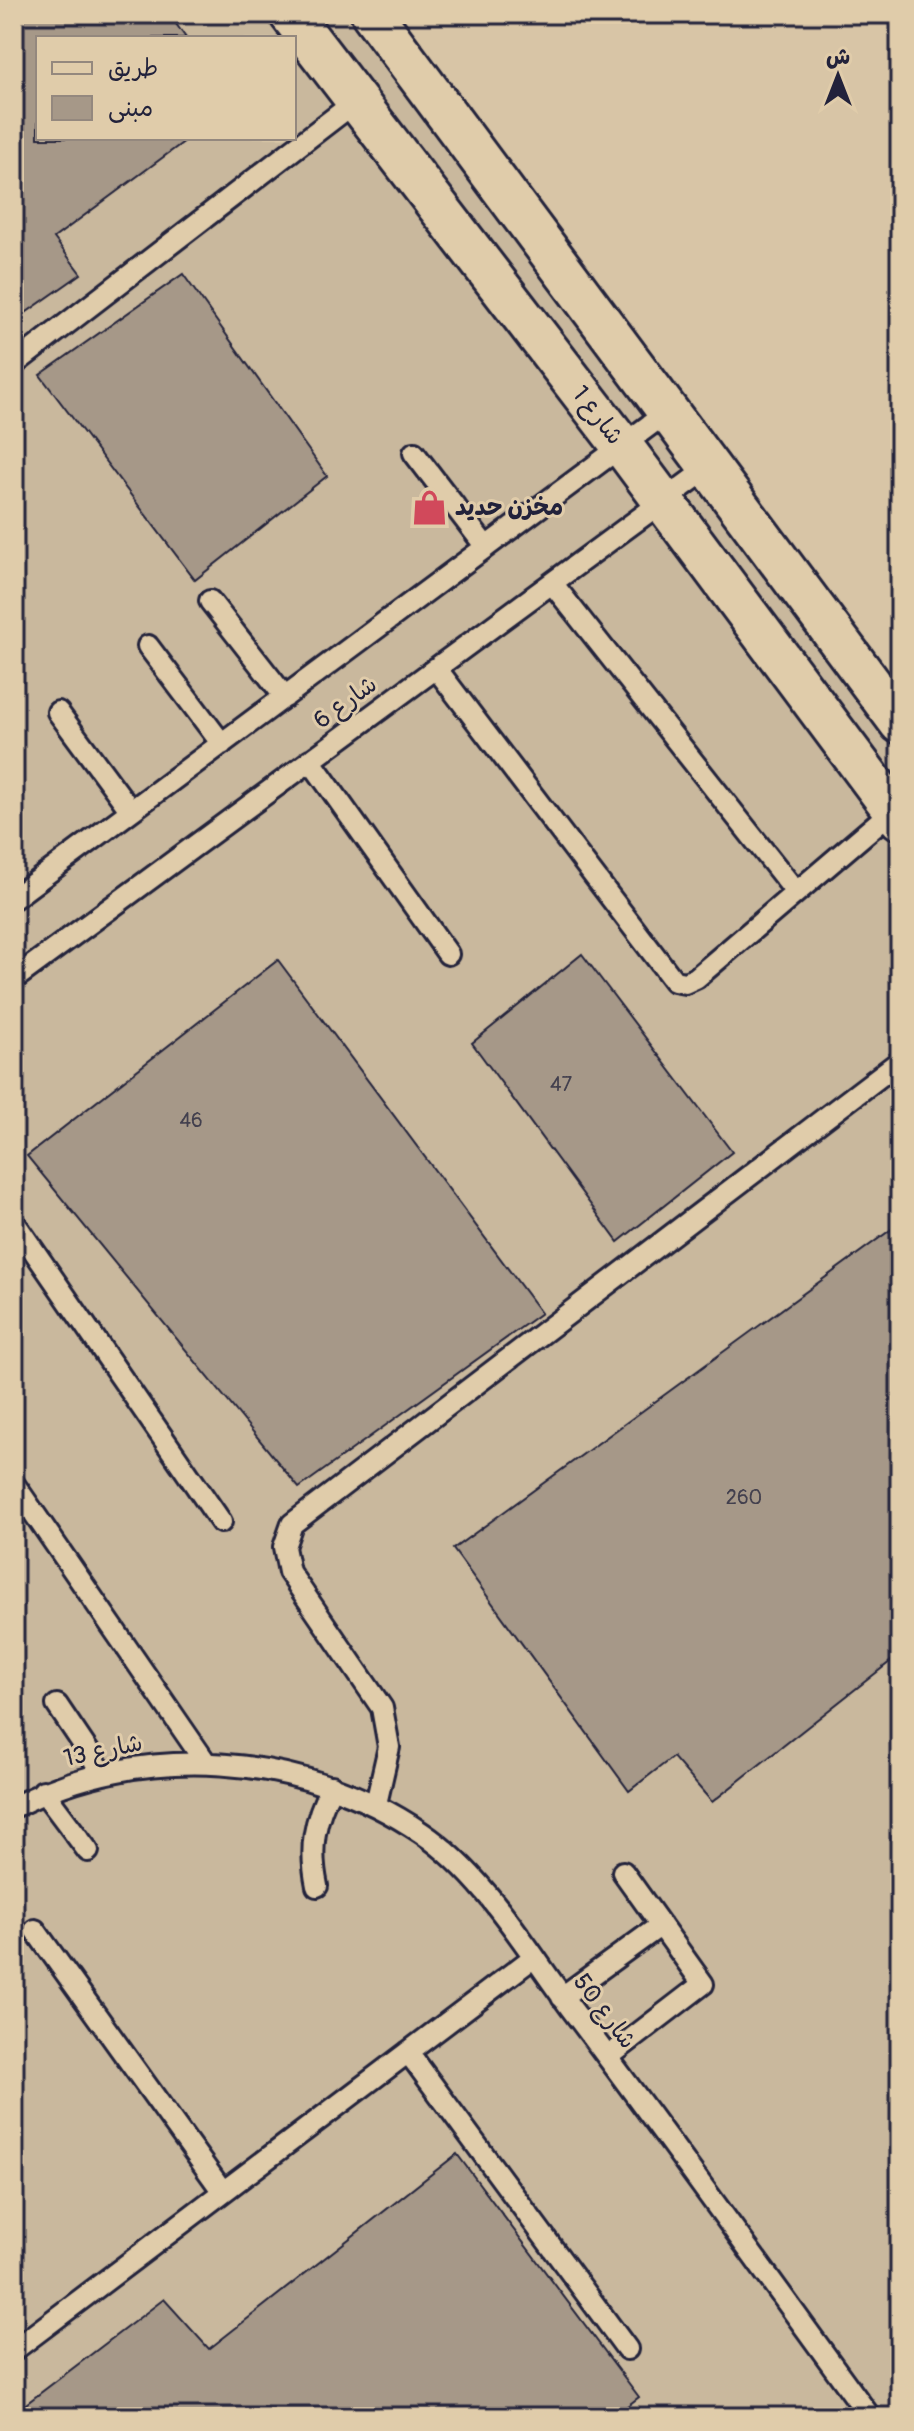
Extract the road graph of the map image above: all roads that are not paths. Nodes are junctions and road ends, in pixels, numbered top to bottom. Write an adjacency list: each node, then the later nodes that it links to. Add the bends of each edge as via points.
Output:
1 (290, 14): 3 (street, شارع 1)
2 (372, 14): 5 (street)
3 (355, 102): 4 (lane); 6 (street, شارع 1)
4 (17, 362)
5 (666, 413): 6 (lane, شارع 6); 8 (street)
6 (623, 447): 9 (street, شارع 1); 10 (lane, شارع 6)
7 (414, 453): 10 (lane)
8 (708, 468): 9 (lane, شارع 6); 17 (street)
9 (663, 501): 11 (lane, شارع 6); 21 (street, شارع 1)
10 (486, 547): 15 (lane, شارع 6)
11 (552, 583): 14 (lane, شارع 6); 22 (lane)
12 (210, 601): 15 (lane)
13 (148, 646): 18 (lane)
14 (436, 668): 19 (lane, شارع 6); 22 (lane, via 674,981 696,978)
15 (285, 697): 18 (lane, شارع 6)
16 (58, 712): 20 (lane)
17 (900, 723)
18 (222, 744): 20 (lane, شارع 6)
19 (310, 760): 24 (lane); 25 (lane, شارع 6)
20 (131, 811): 23 (lane, شارع 6)
21 (896, 814): 22 (lane)
22 (796, 892)
23 (14, 898)
24 (448, 954)
25 (14, 979)
26 (900, 1061): 35 (lane, via 292,1524 284,1547 289,1572 382,1708 389,1747)
27 (14, 1222): 29 (lane)
28 (14, 1484): 31 (lane)
29 (221, 1522)
30 (57, 1705): 32 (lane)
31 (206, 1763): 32 (lane, شارع 13); 33 (lane, شارع 50, via 291,1774)
32 (102, 1772): 34 (lane, شارع 13)
33 (332, 1786): 35 (lane, شارع 50); 39 (lane, via 313,1835 311,1861)
34 (43, 1791): 36 (lane, شارع 13); 37 (lane)
35 (376, 1804): 42 (lane, شارع 50, via 424,1834 468,1872)
36 (14, 1807)
37 (88, 1851)
38 (623, 1872): 40 (lane)
39 (317, 1886)
40 (661, 1925): 43 (lane); 45 (lane, via 703,1984)
41 (35, 1930): 46 (lane)
42 (534, 1957): 43 (lane, شارع 50); 44 (lane)
43 (562, 1997): 45 (lane, شارع 50)
44 (408, 2052): 46 (lane); 47 (lane)
45 (608, 2057): 49 (lane, شارع 50)
46 (223, 2192): 48 (lane)
47 (627, 2349)
48 (14, 2350)
49 (870, 2417)

